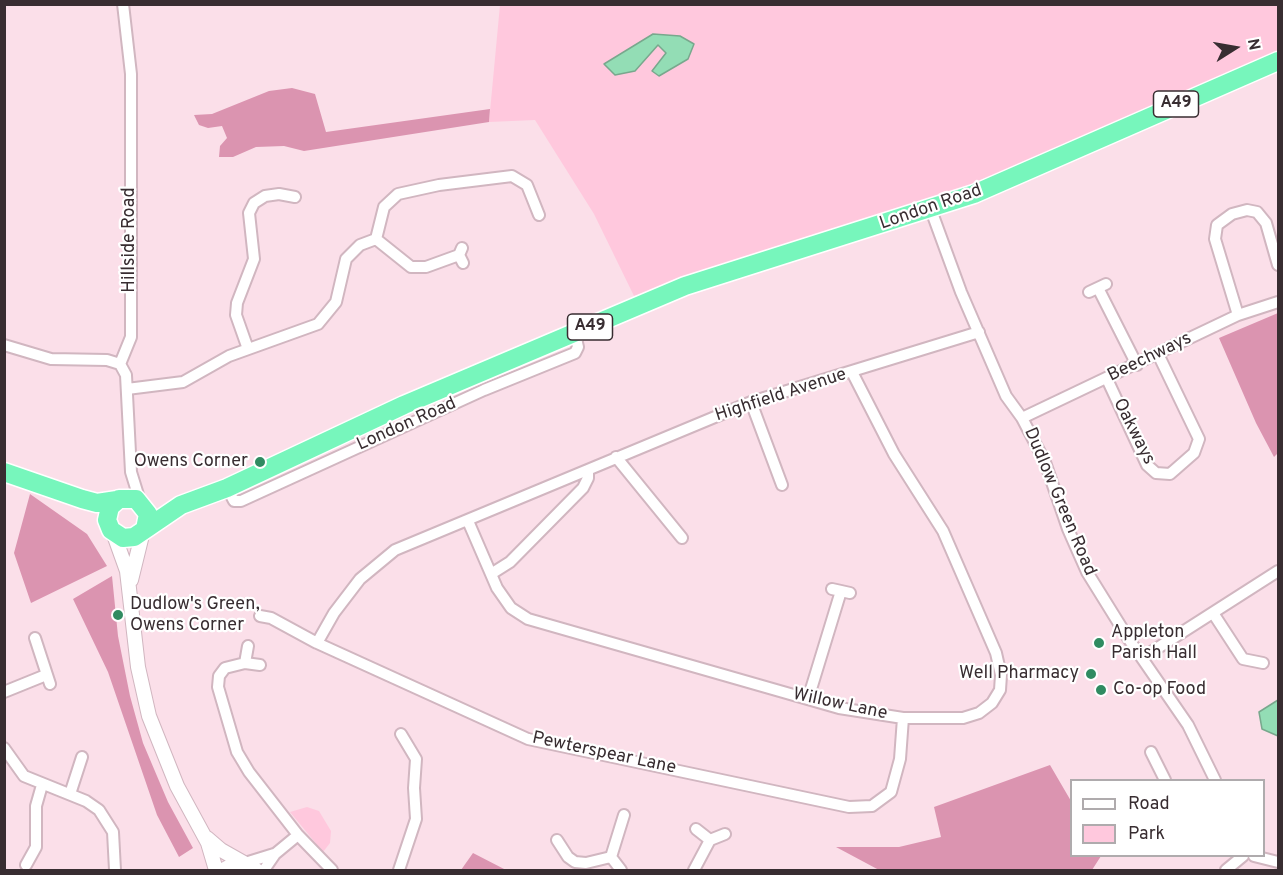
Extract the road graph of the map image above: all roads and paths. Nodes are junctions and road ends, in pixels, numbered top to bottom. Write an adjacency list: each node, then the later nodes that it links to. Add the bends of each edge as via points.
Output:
1 (123, 4): 16 (street, Hillside Road, via 131,74 131,337)
2 (1278, 61): 4 (highway, London Road / A49, via 1033,170)
3 (297, 198): 14 (street, via 265,196 254,203 249,213 254,259 236,315)
4 (931, 210): 12 (street, Dudlow Green Road); 31 (highway, London Road / A49, via 715,275 404,405 227,488)
5 (539, 218): 6 (street, via 530,191 517,177 472,180 393,197 381,214)
6 (376, 239): 7 (street, via 411,267 426,267); 14 (street, via 350,254 343,266 336,302 323,320 311,328)
7 (461, 255)
8 (1278, 265): 11 (street, via 1266,223 1257,212 1232,214 1217,225 1215,239)
9 (1098, 288): 17 (street)
10 (1278, 302): 11 (street, Beechways)
11 (1238, 315): 15 (street, Beechways)
12 (979, 332): 18 (street, Highfield Avenue); 22 (street, Dudlow Green Road, via 1006,396)
13 (4, 345): 16 (street, via 51,359 107,360)
14 (248, 349): 20 (street, via 178,384)
15 (1158, 354): 17 (street, Beechways); 19 (street, Oakways, via 1198,439 1194,453 1170,474 1156,473 1148,465)
16 (120, 364): 20 (street)
17 (1137, 365): 19 (street, Beechways)
18 (852, 372): 21 (street, Highfield Avenue); 51 (street, Willow Lane, via 894,454 943,531 996,653 1001,675 997,697 979,713 963,718)
19 (1107, 379): 22 (street, Beechways)
20 (127, 388): 26 (street)
21 (751, 402): 23 (street, Highfield Avenue); 27 (street)
22 (1022, 418): 45 (street, Dudlow Green Road, via 1045,462 1088,572)
23 (616, 457): 24 (street, Highfield Avenue); 35 (street)
24 (588, 470): 32 (street, Highfield Avenue); 37 (street, via 583,488 510,561)
25 (4, 472): 28 (highway, A49)
26 (130, 472): 29 (street); 30 (street)
27 (782, 485)
28 (73, 497): 29 (highway, A49, via 97,502); 34 (highway, A49)
29 (118, 500): 30 (highway, A49, via 131,498); 34 (highway, via 108,513)
30 (141, 503): 31 (highway, London Road / A49, via 158,507); 33 (highway, via 148,514)
31 (181, 505): 33 (highway, London Road / A49)
32 (468, 521): 37 (street); 43 (street, Highfield Avenue, via 395,550 370,568 334,613)
33 (144, 530): 34 (highway, A49, via 129,538); 38 (street)
34 (112, 531): 38 (street, via 120,545)
35 (682, 538)
36 (1278, 572): 40 (street)
37 (491, 574): 50 (street, Willow Lane, via 506,601 522,616)
38 (130, 588): 62 (street, via 134,644 149,716 177,786)
39 (841, 591): 50 (street)
40 (1214, 613): 45 (street); 47 (street, via 1243,659)
41 (260, 616): 43 (street, Pewterspear Lane)
42 (35, 638): 49 (street, via 48,680)
43 (317, 643): 51 (street, Pewterspear Lane, via 528,739 849,807 872,806 891,792 900,759)
44 (248, 646): 46 (street)
45 (1142, 658): 57 (street, Dudlow Green Road, via 1188,725)
46 (245, 663): 48 (street); 64 (street, via 225,668 217,681 229,730 249,772)
47 (1263, 663)
48 (260, 665)
49 (4, 692)
50 (808, 699): 51 (street, Willow Lane)
51 (903, 718)
52 (407, 737): 79 (street, via 416,759 417,819)
53 (4, 748): 58 (street, via 24,776)
54 (1151, 752): 56 (street)
55 (82, 757): 59 (street)
56 (1164, 779)
57 (1212, 779)
58 (42, 785): 59 (street); 73 (street, via 36,806 36,847)
59 (70, 794): 74 (street, via 94,805 110,824)
60 (624, 815): 68 (street)
61 (696, 829): 66 (street)
62 (202, 832): 72 (street, via 221,850); 75 (street)
63 (725, 834): 66 (street)
64 (298, 835): 67 (street); 78 (street)
65 (558, 840): 68 (street, via 575,862)
66 (710, 840): 81 (street)
67 (275, 854): 72 (street); 77 (street)
68 (611, 857): 80 (street)
69 (1241, 857): 82 (street)
70 (1261, 857): 71 (street)
71 (1278, 862)
72 (248, 865): 76 (street, via 231,864)
73 (25, 866)
74 (116, 870)
75 (216, 870)
76 (223, 870)
77 (264, 870)
78 (332, 870)
79 (399, 870)
80 (621, 870)
81 (694, 870)
82 (1226, 870)

